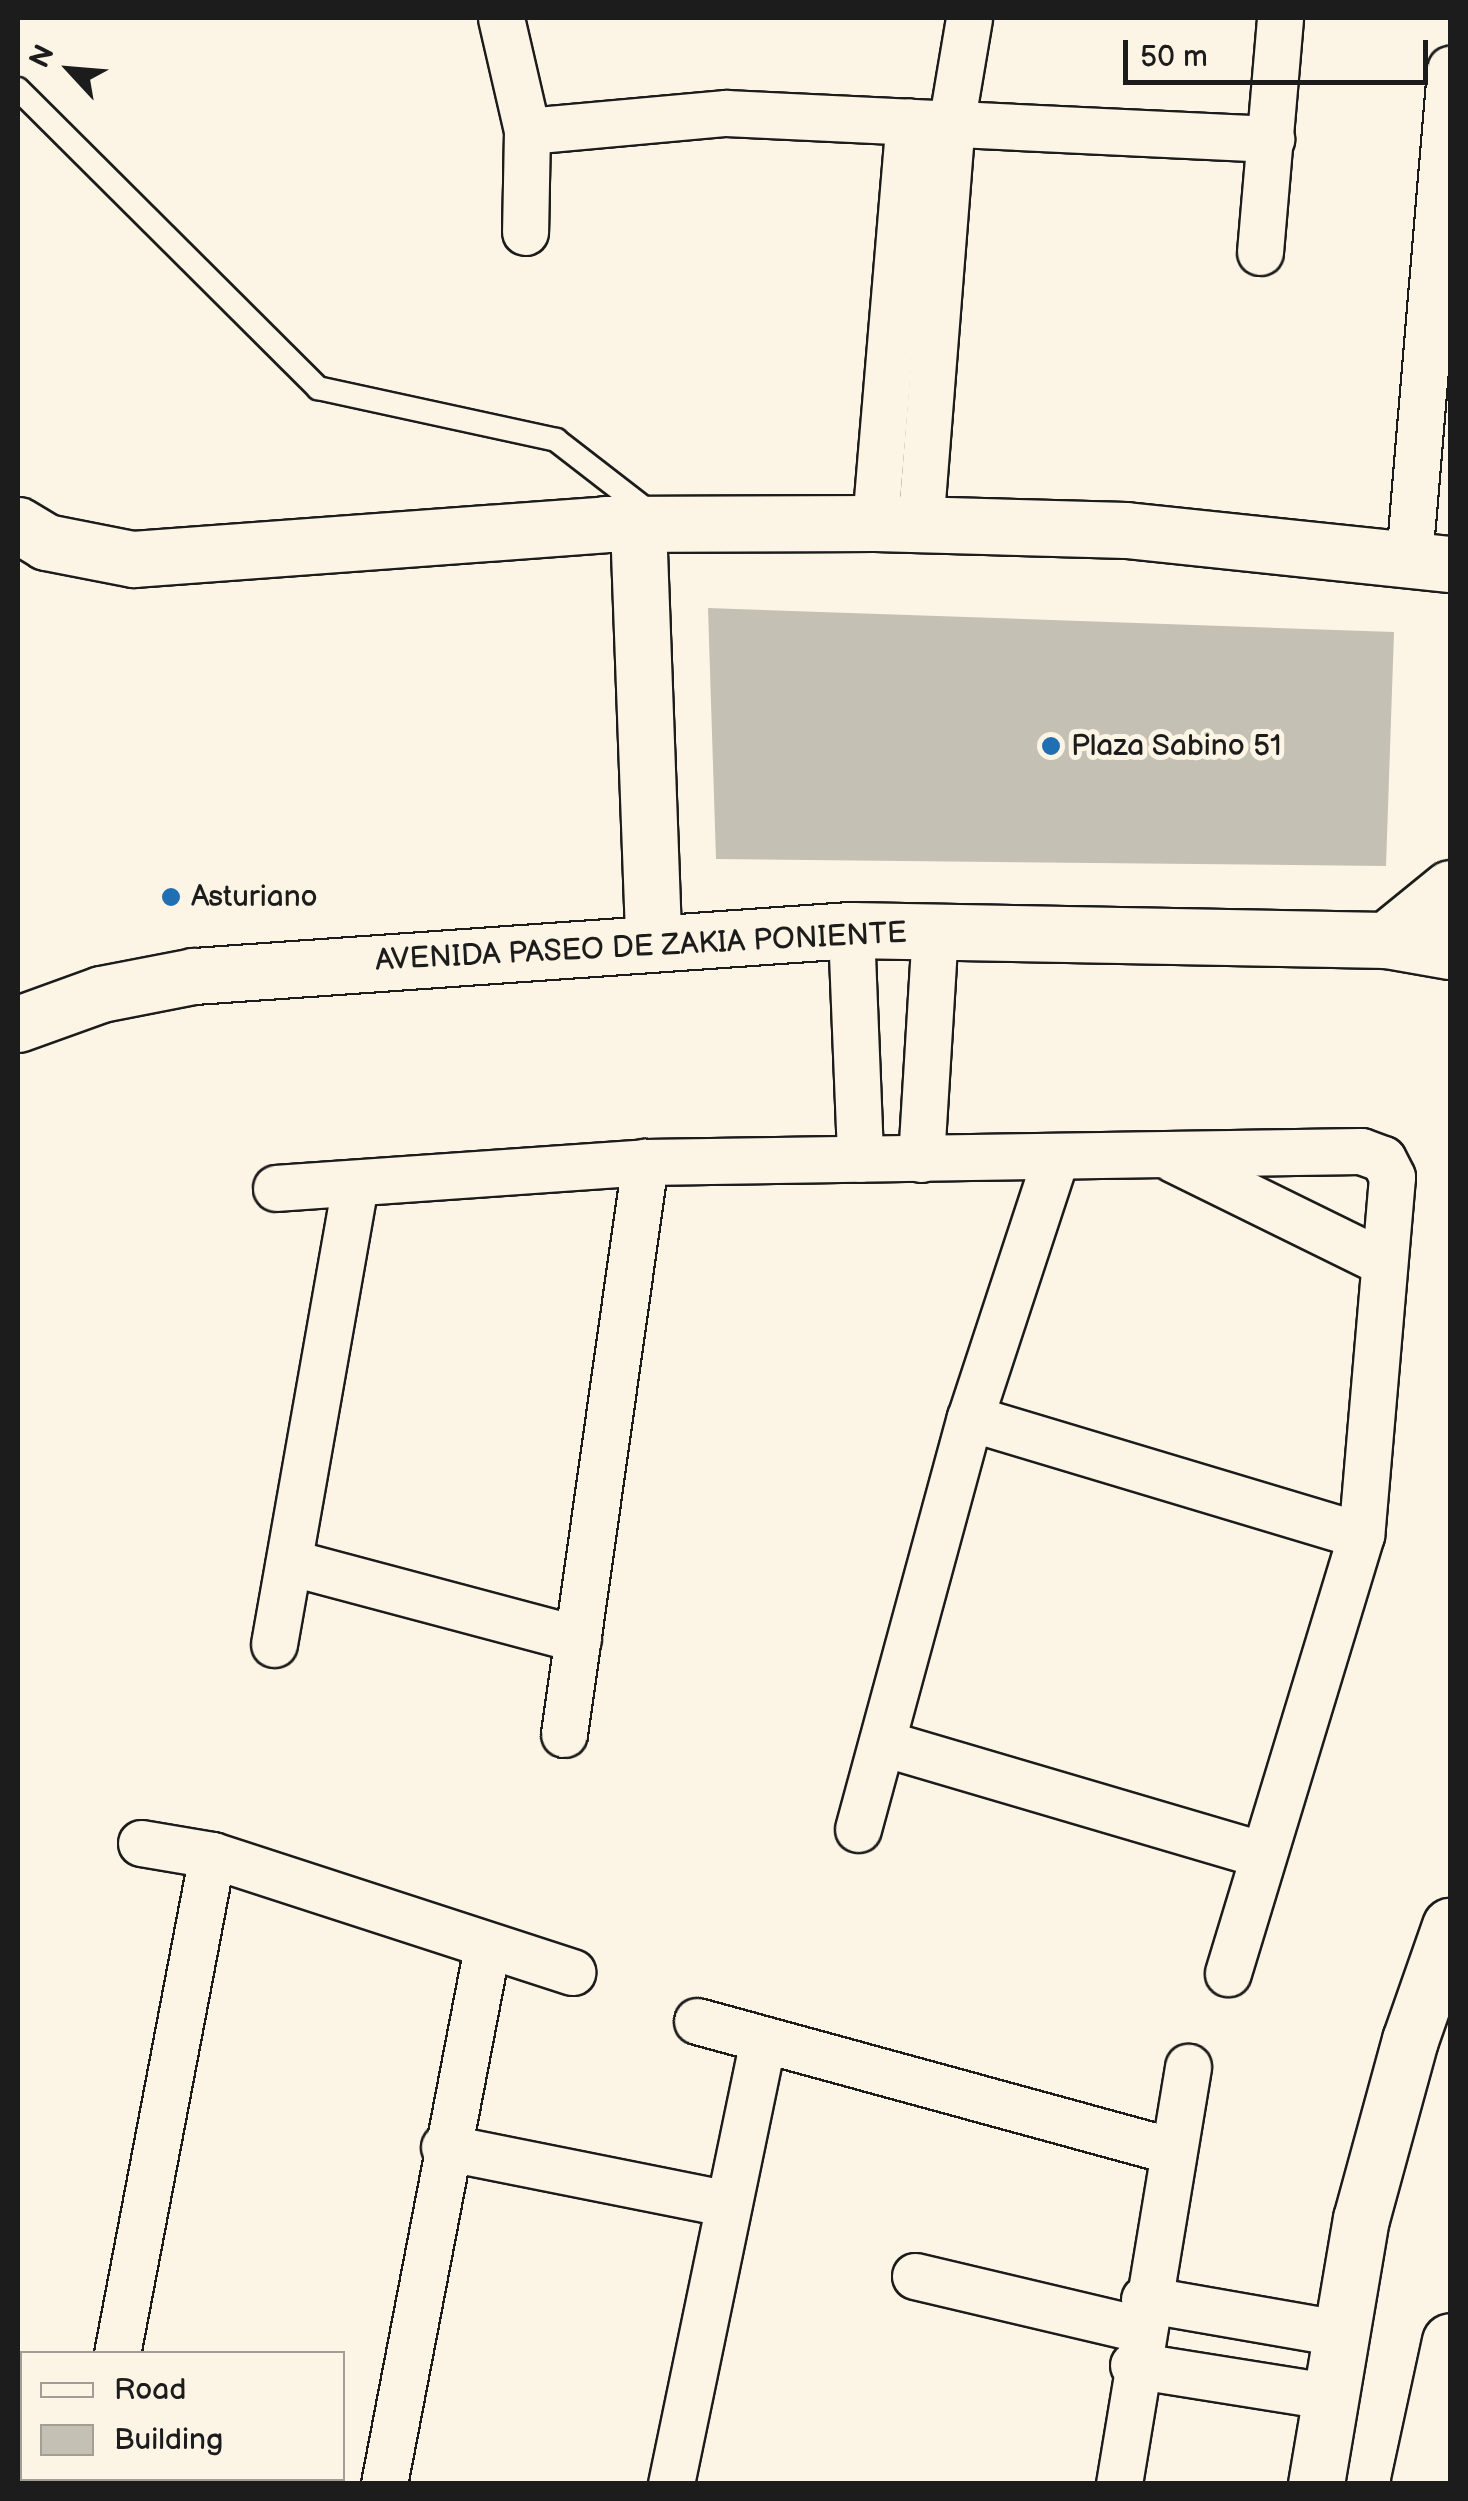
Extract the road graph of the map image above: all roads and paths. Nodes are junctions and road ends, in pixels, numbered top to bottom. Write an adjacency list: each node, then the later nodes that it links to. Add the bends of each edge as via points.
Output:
1 (501, 18): 7 (street)
2 (969, 18): 6 (street)
3 (1280, 18): 8 (street)
4 (1450, 69): 14 (street)
5 (18, 90): 11 (lane, via 318,388 556,440)
6 (931, 120): 7 (street, via 726,114); 8 (street); 13 (street)
7 (527, 130): 9 (street)
8 (1272, 140): 10 (street)
9 (525, 232)
10 (1260, 252)
11 (651, 524): 12 (street, via 133,559 46,542); 13 (street); 20 (street)
12 (18, 525)
13 (897, 525): 14 (street, via 1126,530)
14 (1430, 561): 15 (street)
15 (1450, 593)
16 (1450, 888): 19 (street)
17 (851, 930): 18 (street, AVENIDA PASEO DE ZAKIA PONIENTE); 20 (street, AVENIDA PASEO DE ZAKIA PONIENTE); 25 (street)
18 (935, 932): 19 (street, AVENIDA PASEO DE ZAKIA PONIENTE); 26 (street)
19 (1386, 940): 21 (street, AVENIDA PASEO DE ZAKIA PONIENTE)
20 (653, 942): 22 (street, AVENIDA PASEO DE ZAKIA PONIENTE, via 194,976 101,994)
21 (1450, 951)
22 (18, 1024)
23 (1166, 1156): 24 (street); 30 (street); 30 (street, via 1361,1151 1383,1158 1392,1177)
24 (1056, 1157): 26 (street); 31 (street)
25 (860, 1159): 26 (street); 27 (street)
26 (920, 1159)
27 (645, 1162): 28 (street); 34 (street)
28 (354, 1185): 29 (street); 33 (street)
29 (276, 1188)
30 (1382, 1262): 32 (street)
31 (970, 1418): 32 (street); 37 (street)
32 (1361, 1535): 40 (street)
33 (290, 1562): 34 (street); 35 (street)
34 (578, 1638): 36 (street)
35 (274, 1644)
36 (564, 1734)
37 (883, 1743): 38 (street); 40 (street)
38 (858, 1828)
39 (141, 1844): 41 (street)
40 (1260, 1854): 45 (street)
41 (212, 1855): 43 (street); 56 (street)
42 (1450, 1926): 54 (street, via 1410,2040)
43 (487, 1947): 44 (street); 49 (street)
44 (573, 1972)
45 (1228, 1973)
46 (698, 2021): 47 (street)
47 (763, 2039): 50 (street); 51 (street)
48 (1188, 2067): 50 (street)
49 (444, 2147): 51 (street); 58 (street)
50 (1171, 2151): 53 (street)
51 (728, 2204): 59 (street)
52 (916, 2276): 53 (street)
53 (1139, 2331): 54 (street); 57 (street); 60 (street)
54 (1338, 2332): 57 (street)
55 (1450, 2341): 62 (street)
56 (118, 2351)
57 (1326, 2396): 61 (street)
58 (384, 2484)
59 (671, 2484)
60 (1119, 2484)
61 (1316, 2484)
62 (1419, 2484)

